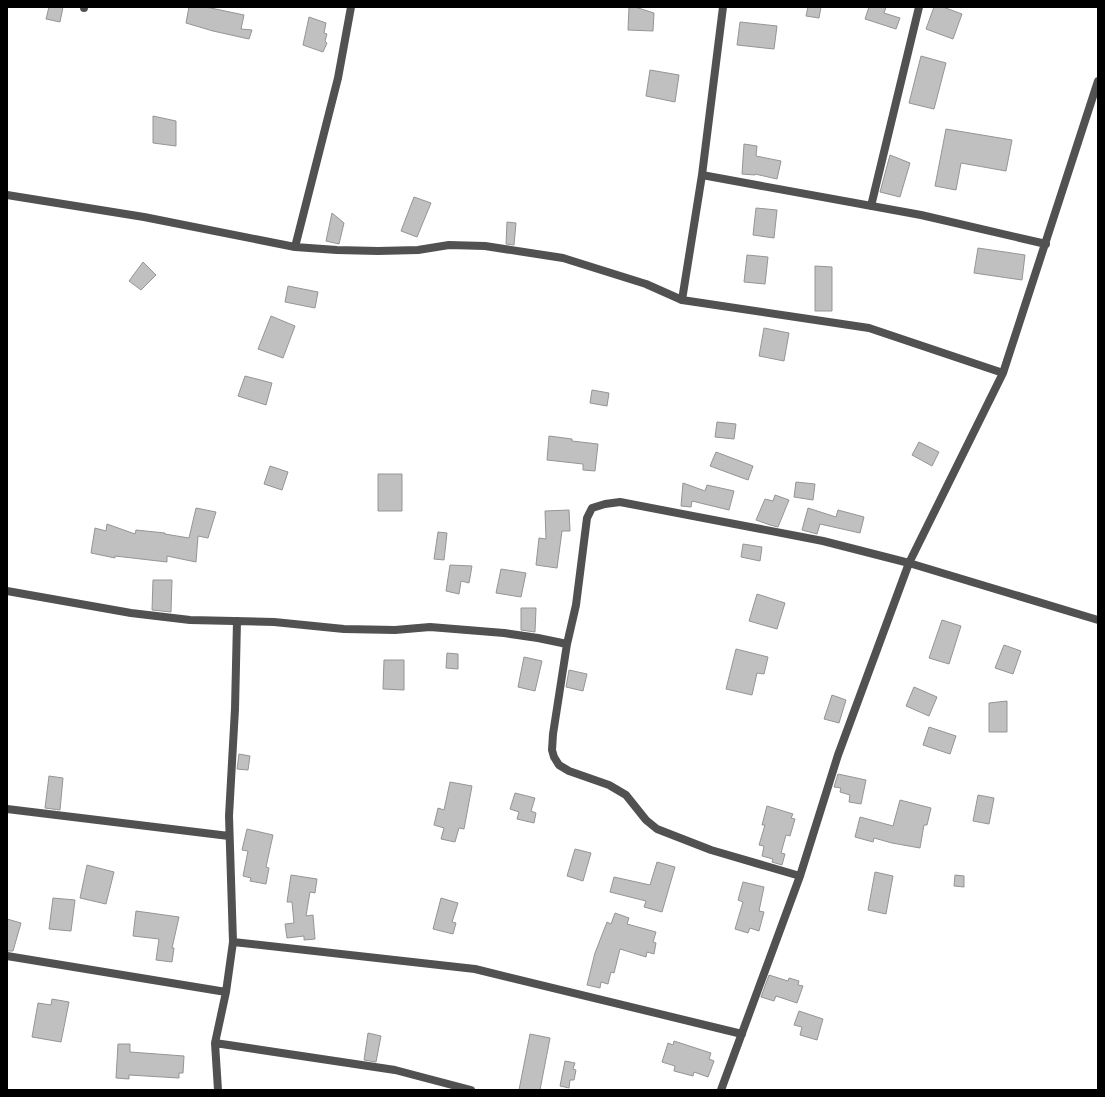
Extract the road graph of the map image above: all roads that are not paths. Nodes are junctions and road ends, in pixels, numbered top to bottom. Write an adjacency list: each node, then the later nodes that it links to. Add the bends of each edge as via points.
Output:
1 (351, 7): 9 (street, via 338,78)
2 (723, 7): 5 (street)
3 (919, 7): 7 (street)
4 (1098, 81): 8 (street)
5 (702, 175): 7 (street); 10 (street)
6 (7, 195): 9 (street, via 144,217)
7 (871, 206): 8 (street, via 922,215)
8 (1046, 244): 11 (street)
9 (295, 247): 10 (street, via 378,251 418,250 449,245 485,246 563,258 646,284)
10 (682, 300): 11 (street, via 869,328)
11 (1004, 373): 12 (street)
12 (909, 563): 14 (street); 16 (street, via 823,541 643,506 620,502 605,504 592,508 586,518 576,605); 19 (street, via 838,755)
13 (7, 591): 15 (street, via 131,613 190,620)
14 (1098, 620)
15 (237, 621): 16 (street, via 344,629 430,628 504,633); 18 (street, via 236,709)
16 (567, 644): 19 (street, via 553,734 552,750 559,765 609,785 626,795 646,820 671,836)
17 (7, 809): 18 (street)
18 (229, 836): 20 (street)
19 (800, 876): 23 (street)
20 (234, 942): 22 (street); 23 (street, via 475,969)
21 (7, 956): 22 (street)
22 (226, 992): 24 (street)
23 (742, 1034): 27 (street)
24 (215, 1043): 25 (street); 26 (street, via 395,1070)
25 (218, 1090)
26 (471, 1090)
27 (721, 1090)

